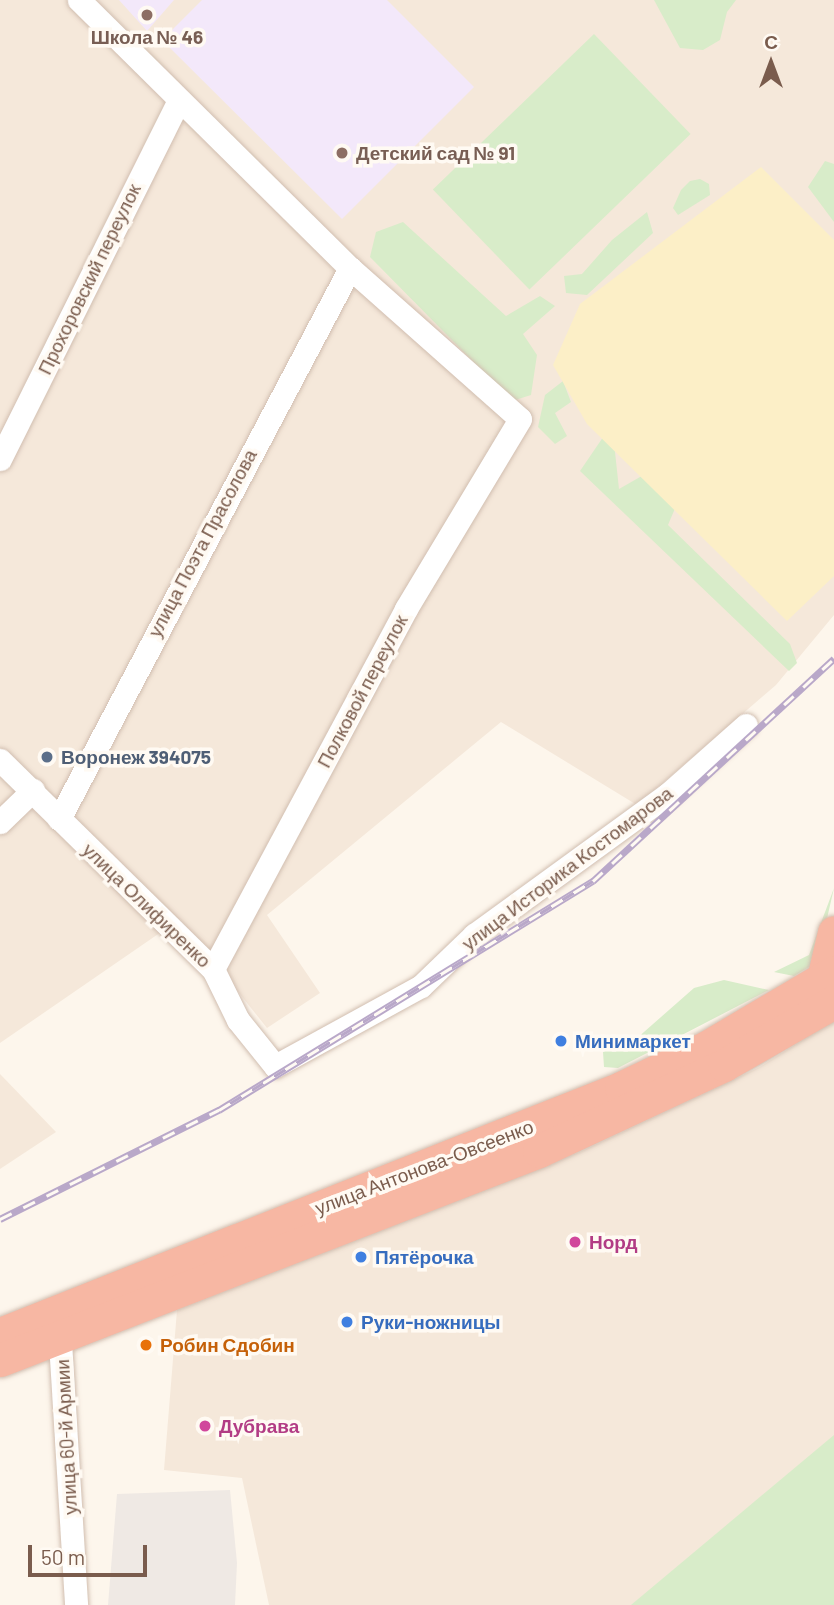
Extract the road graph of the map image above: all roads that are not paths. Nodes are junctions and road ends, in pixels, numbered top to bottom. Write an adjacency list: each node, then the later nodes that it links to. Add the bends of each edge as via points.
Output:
1 (79, 0): 2 (street)
2 (179, 100): 3 (street); 4 (street, Прохоровский переулок)
3 (350, 268): 8 (street, улица Поэта Прасолова); 11 (street, Полковой переулок, via 520,419 406,609)
4 (0, 459)
5 (746, 725): 13 (street, улица Историка Костомарова, via 668,794 474,935 421,986)
6 (0, 760): 7 (street, улица Олифиренко)
7 (33, 790): 8 (street, улица Олифиренко); 9 (street)
8 (59, 819): 11 (street, улица Олифиренко)
9 (0, 822)
10 (834, 932): 12 (highway)
11 (213, 969): 13 (street, улица Олифиренко, via 238,1020)
12 (830, 984): 14 (highway, улица Антонова-Овсеенко, via 621,1088)
13 (275, 1066)
14 (59, 1324): 15 (highway, улица Антонова-Овсеенко); 16 (highway, улица Антонова-Овсеенко); 17 (street, улица 60-й Армии)
15 (0, 1334)
16 (0, 1360)
17 (76, 1605)

